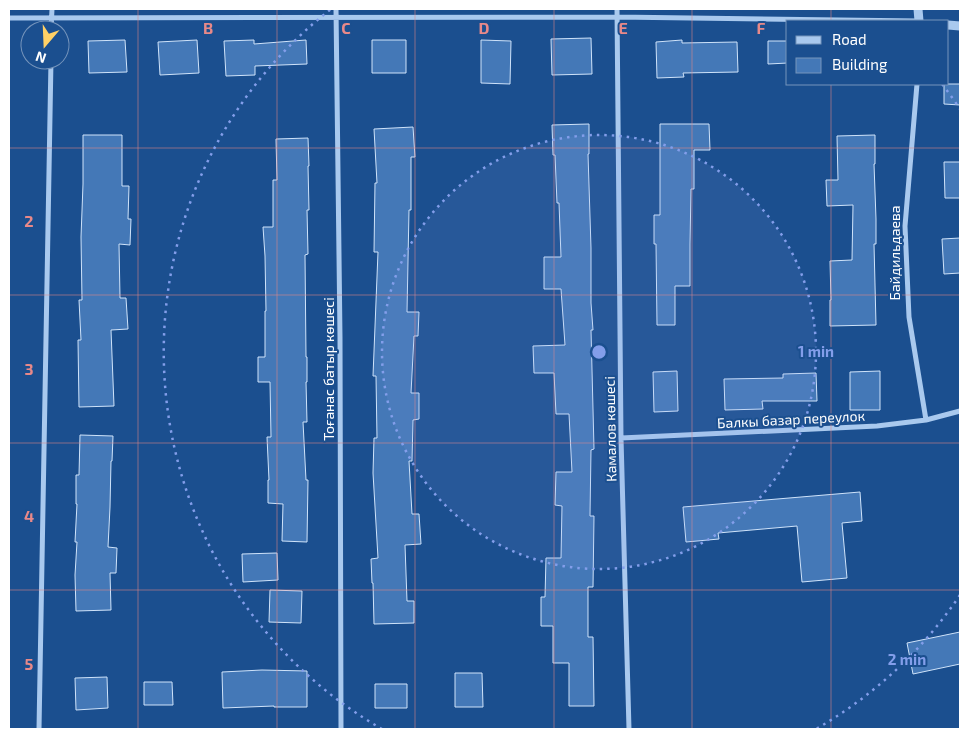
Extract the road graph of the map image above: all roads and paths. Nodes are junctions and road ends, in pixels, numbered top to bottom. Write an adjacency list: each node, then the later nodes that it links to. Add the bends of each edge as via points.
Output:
1 (52, 9): 6 (street)
2 (336, 9): 7 (street, Тоғанас батыр көшесі)
3 (617, 9): 4 (street, Камалов көшесі)
4 (617, 17): 7 (street); 8 (street); 13 (street, Камалов көшесі)
5 (9, 18): 6 (street)
6 (52, 18): 7 (street)
7 (336, 18): 15 (street, Тоғанас батыр көшесі)
8 (844, 20)
9 (51, 70): 14 (street)
10 (917, 85): 12 (street, Байдильдаева, via 905,226 909,317)
11 (960, 411): 12 (street, Балкы базар переулок)
12 (926, 420): 13 (street, Балкы базар переулок, via 877,426)
13 (621, 438): 16 (street, Камалов көшесі)
14 (39, 729)
15 (341, 729)
16 (629, 729)

